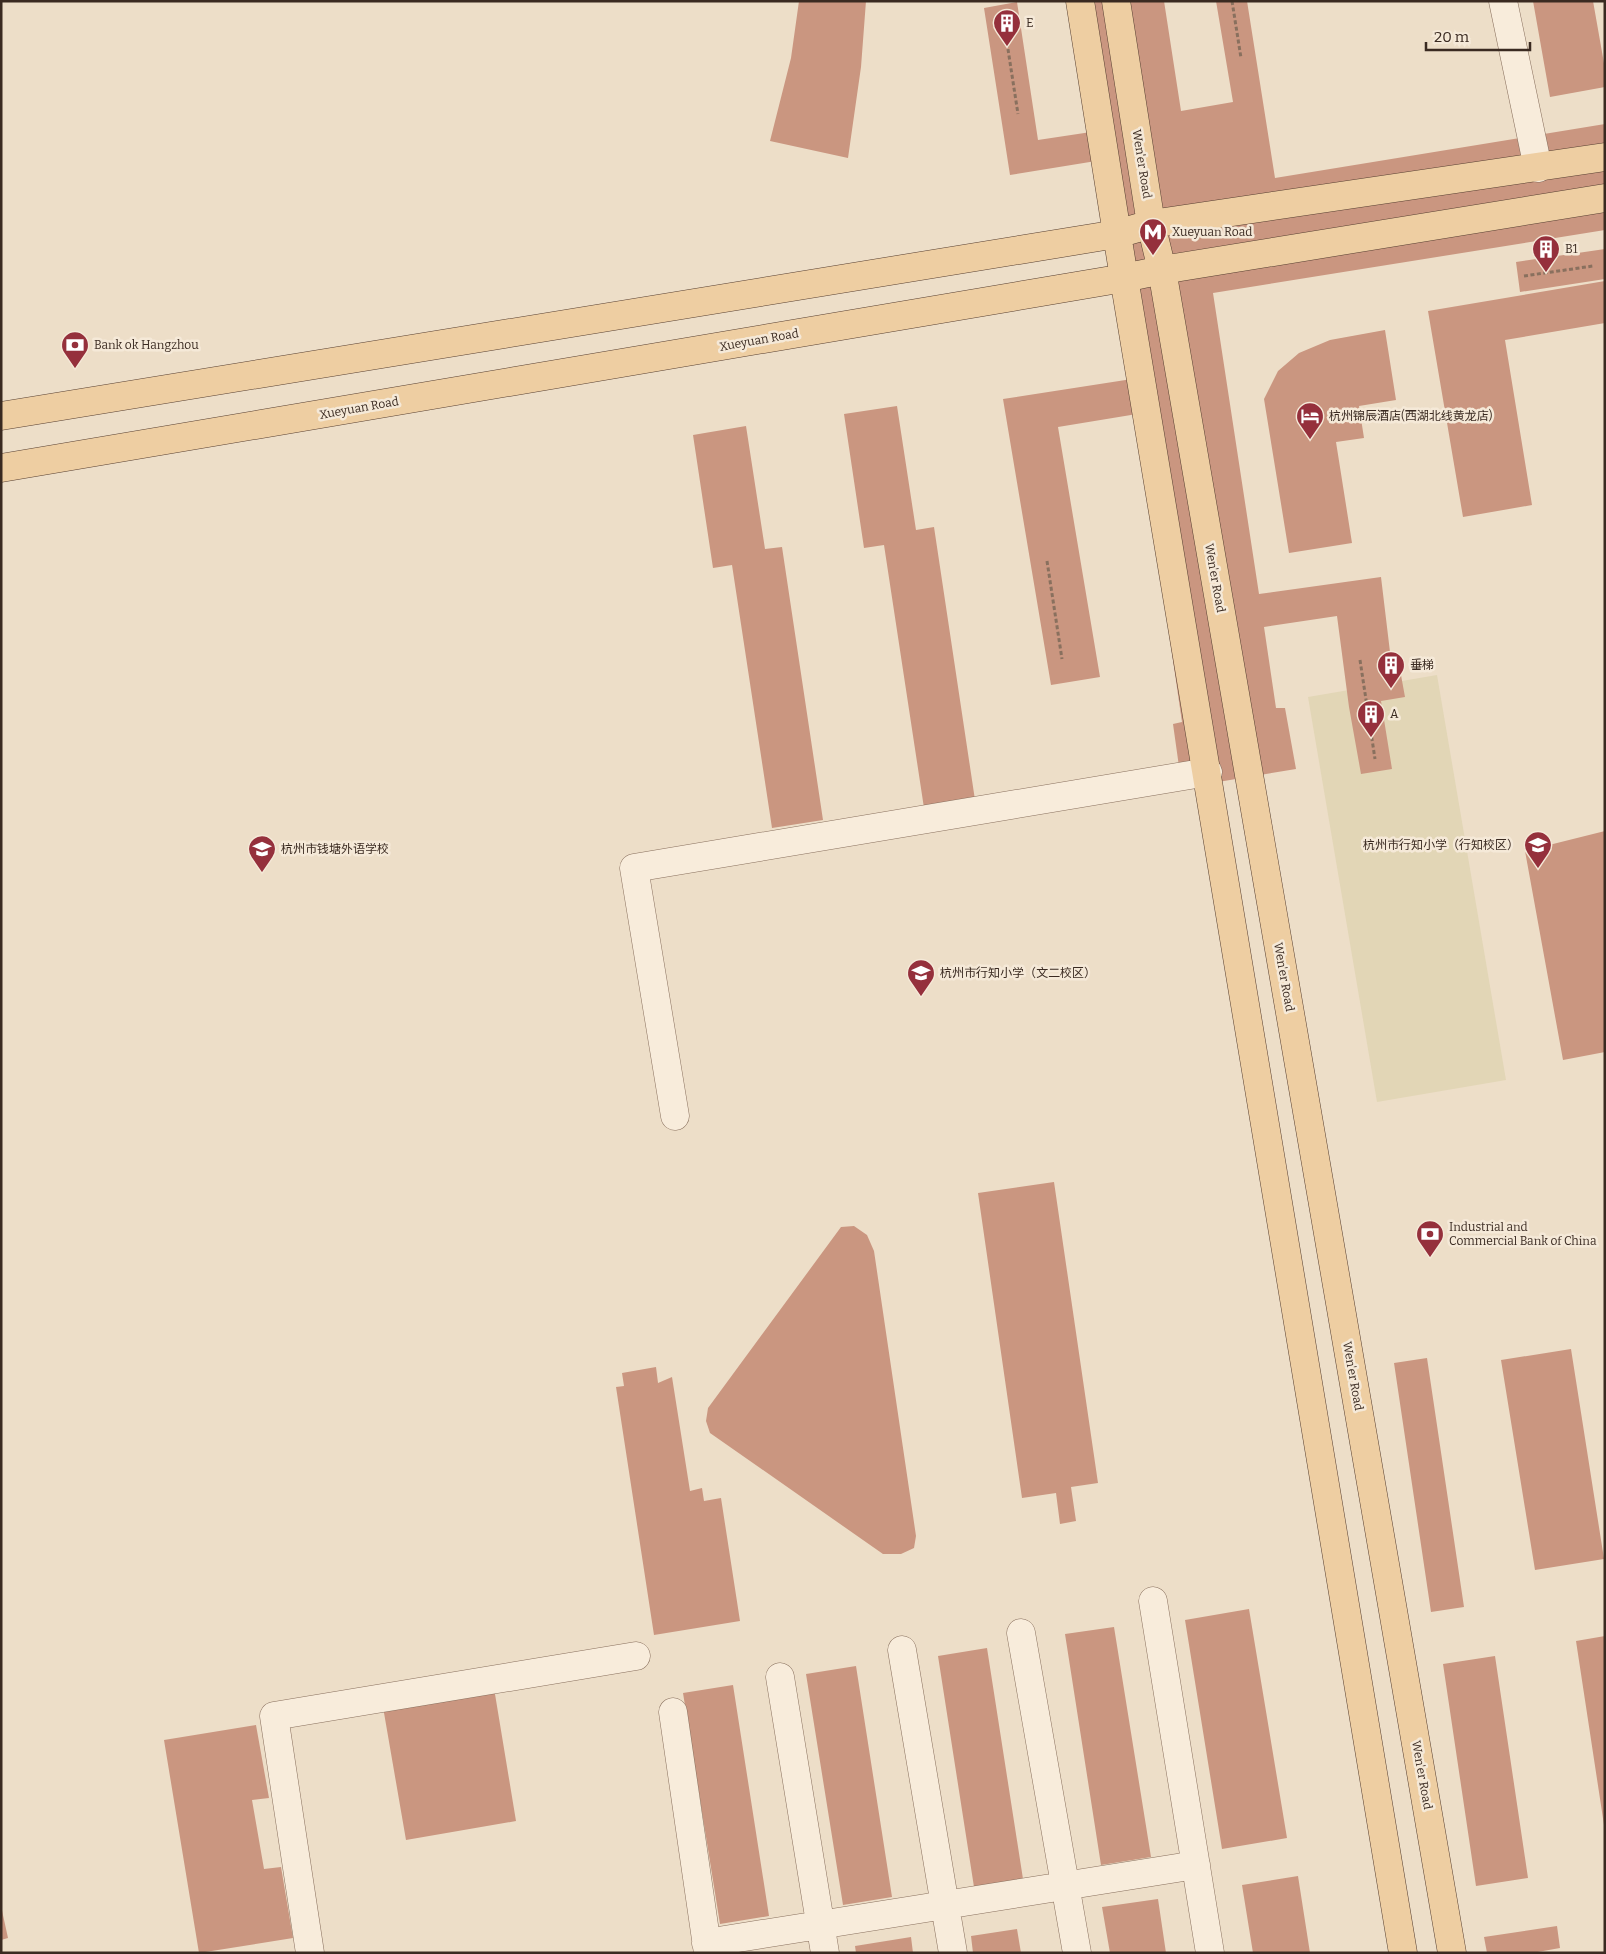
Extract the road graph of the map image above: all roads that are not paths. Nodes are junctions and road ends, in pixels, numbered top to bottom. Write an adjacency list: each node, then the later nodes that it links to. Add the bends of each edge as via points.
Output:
1 (1080, 1): 8 (main road)
2 (1116, 1): 7 (main road, Wen'er Road)
3 (1503, 1): 5 (street)
4 (1605, 157): 5 (main road)
5 (1538, 168): 7 (main road)
6 (1605, 198): 9 (main road, Xueyuan Road)
7 (1151, 224): 8 (main road); 9 (main road, Wen'er Road)
8 (1117, 234): 10 (main road); 11 (main road)
9 (1162, 270): 10 (main road, Xueyuan Road); 32 (main road, Wen'er Road)
10 (1124, 278): 12 (main road, Xueyuan Road); 13 (main road)
11 (1, 416)
12 (1, 468)
13 (1208, 772): 14 (street, via 634,868); 31 (main road)
14 (675, 1116)
15 (1153, 1601): 21 (street)
16 (1021, 1633): 22 (street)
17 (902, 1650): 23 (street)
18 (636, 1656): 26 (street, via 274,1716)
19 (780, 1677): 24 (street)
20 (673, 1712): 25 (street)
21 (1196, 1865): 22 (street); 30 (street)
22 (1066, 1886): 23 (street); 29 (street)
23 (945, 1905): 24 (street); 28 (street)
24 (820, 1925): 25 (street); 27 (street)
25 (707, 1948)
26 (310, 1953)
27 (825, 1953)
28 (953, 1953)
29 (1078, 1953)
30 (1210, 1953)
31 (1404, 1953)
32 (1452, 1953)

